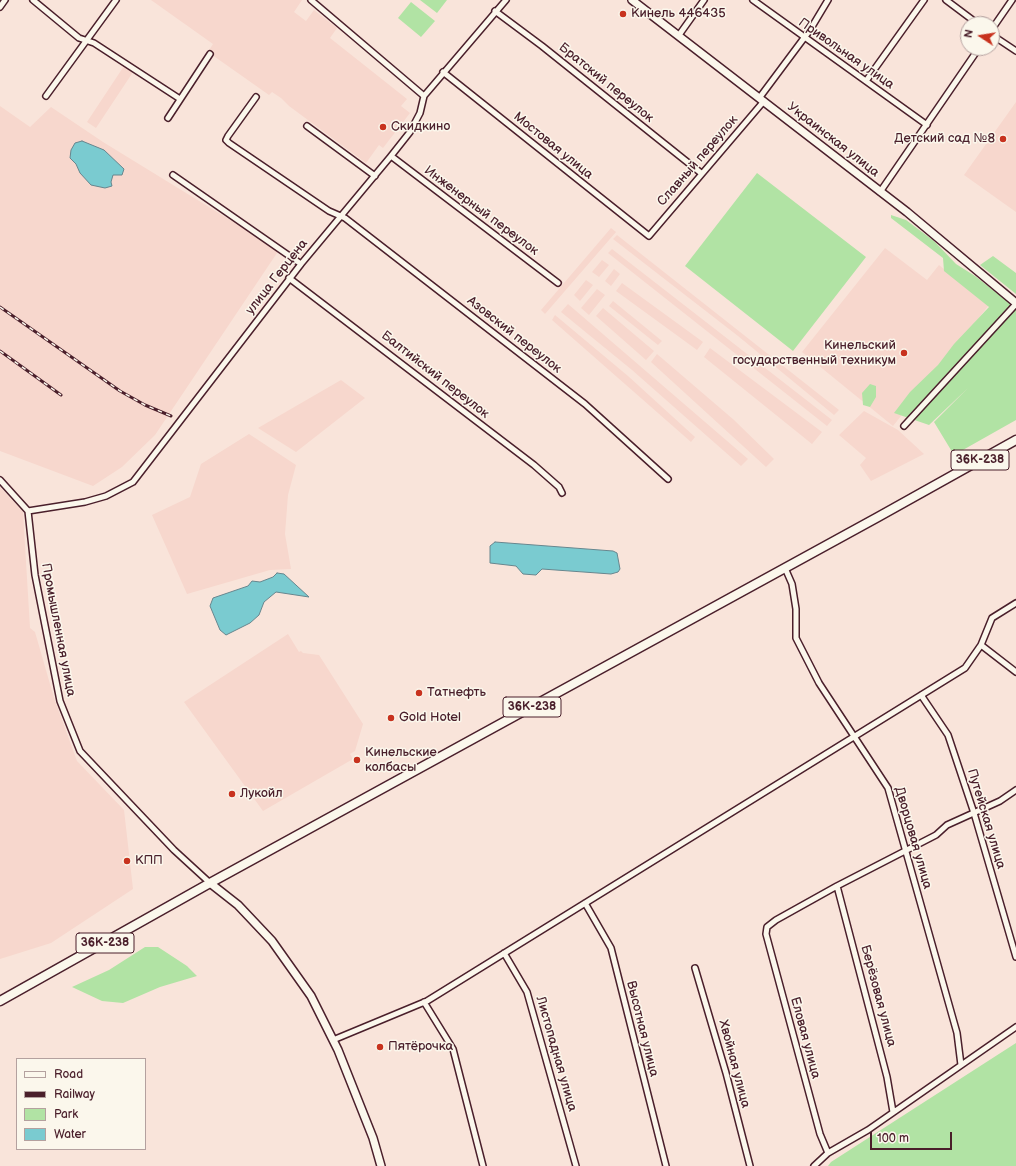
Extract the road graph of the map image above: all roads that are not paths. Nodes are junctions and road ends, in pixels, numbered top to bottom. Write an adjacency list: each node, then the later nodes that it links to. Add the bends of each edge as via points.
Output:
1 (5, 0): 13 (street)
2 (33, 0): 19 (street, via 78,38)
3 (116, 0): 19 (street)
4 (312, 0): 27 (street)
5 (506, 0): 14 (street, улица Герцена)
6 (632, 0): 17 (main road, Украинская улица)
7 (704, 0): 17 (street)
8 (753, 0): 18 (street, Привольная улица)
9 (828, 0): 18 (street, Славный переулок)
10 (924, 0): 25 (street)
11 (946, 0): 15 (street)
12 (1012, 0): 16 (street)
13 (0, 8)
14 (495, 11): 24 (street, улица Герцена); 35 (street, Братский переулок)
15 (967, 16)
16 (1000, 17)
17 (678, 35): 30 (main road, Украинская улица)
18 (803, 38): 25 (street, Привольная улица); 30 (street, Славный переулок)
19 (86, 40): 26 (street); 29 (street)
20 (1000, 40): 21 (street)
21 (1016, 51)
22 (210, 54): 29 (street)
23 (974, 56): 32 (street)
24 (444, 72): 27 (street, улица Герцена); 40 (street, Мостовая улица)
25 (866, 81): 32 (street, Привольная улица)
26 (46, 96)
27 (424, 96): 34 (street, улица Герцена, via 420,113 410,132)
28 (256, 97): 39 (street, Азовский переулок, via 226,140 329,211)
29 (180, 99): 31 (street)
30 (762, 99): 35 (street, Славный переулок); 38 (main road, Украинская улица)
31 (168, 118)
32 (927, 125): 38 (street)
33 (307, 126): 37 (street)
34 (392, 156): 37 (street, улица Герцена); 43 (street, Инженерный переулок)
35 (701, 173): 40 (street, Славный переулок)
36 (173, 175): 41 (street)
37 (376, 176): 39 (street, улица Герцена)
38 (880, 192): 44 (main road, Украинская улица)
39 (342, 215): 41 (street, улица Герцена); 47 (street, Азовский переулок, via 585,404)
40 (649, 236)
41 (300, 264): 42 (street, улица Герцена)
42 (289, 278): 49 (street, Балтийский переулок, via 534,465 559,487); 50 (street, улица Герцена, via 133,482 106,496 85,502)
43 (558, 283)
44 (1016, 304): 45 (street)
45 (904, 426)
46 (1016, 440): 51 (main road, 36К-238)
47 (668, 479)
48 (0, 480): 50 (street)
49 (562, 493)
50 (28, 511): 60 (street, Промышленная улица, via 35,575 60,701 80,750 174,850)
51 (785, 568): 56 (street, Дворцовая улица, via 792,584 795,602 796,638 819,683); 60 (main road, 36К-238)
52 (1016, 603): 53 (street, via 992,618)
53 (981, 645): 54 (street); 55 (street, via 965,668)
54 (1016, 672)
55 (921, 695): 56 (street); 58 (street, Путейская улица, via 948,735)
56 (854, 736): 59 (street, Дворцовая улица, via 888,788); 62 (street)
57 (1016, 790): 58 (street)
58 (974, 813): 59 (street, via 946,825 936,835); 64 (street, Путейская улица)
59 (905, 849): 61 (street); 70 (street, Дворцовая улица, via 957,1033)
60 (210, 883): 66 (main road, 36К-238); 69 (main road, via 238,905 272,941 311,996)
61 (837, 886): 71 (street, Берёзовая улица, via 887,1077); 72 (street, Еловая улица, via 776,920 767,927 766,934 820,1134)
62 (585, 903): 63 (street); 76 (street, Высотная улица, via 611,948)
63 (504, 953): 67 (street); 75 (street, Листопадная улица, via 527,992)
64 (1016, 957)
65 (695, 968): 77 (street, Хвойная улица)
66 (0, 1001)
67 (424, 1002): 69 (street); 74 (street, via 453,1049)
68 (1016, 1026): 70 (street)
69 (333, 1040): 73 (main road, via 373,1138)
70 (961, 1065): 71 (street)
71 (893, 1112): 72 (street)
72 (828, 1153): 78 (street)
73 (381, 1166)
74 (483, 1166)
75 (576, 1166)
76 (666, 1166)
77 (750, 1166)
78 (814, 1166)

